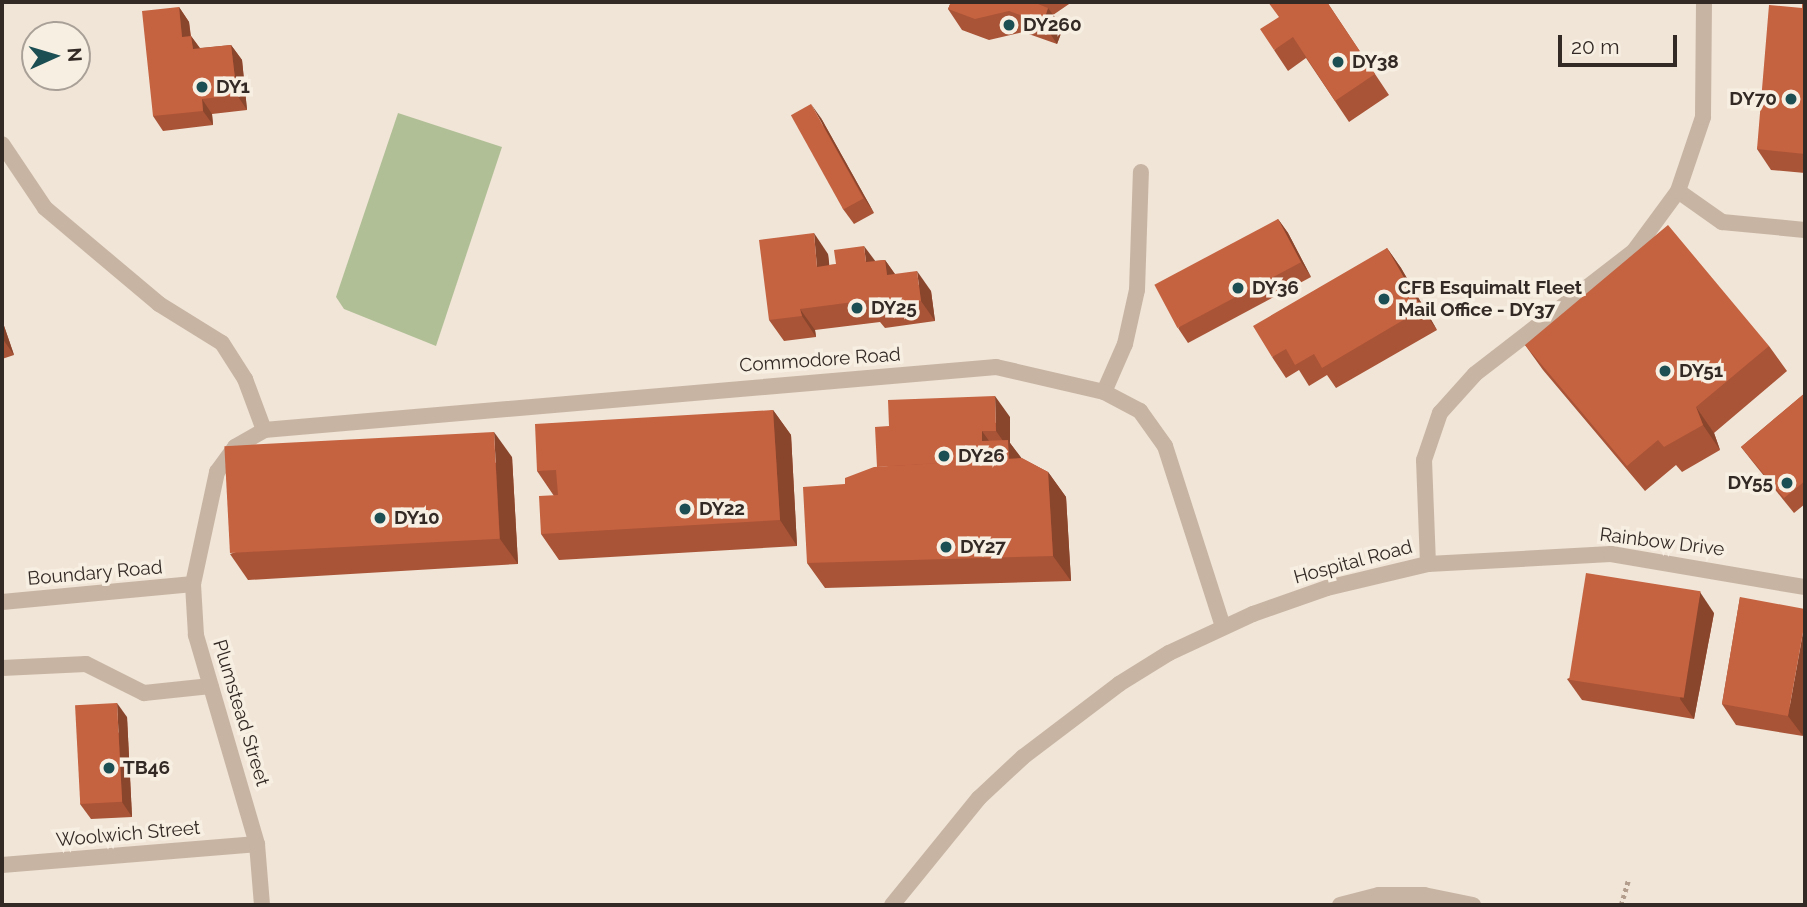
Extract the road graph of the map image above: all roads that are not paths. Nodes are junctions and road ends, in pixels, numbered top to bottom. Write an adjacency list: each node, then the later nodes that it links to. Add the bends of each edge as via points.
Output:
1 (1704, 2): 4 (lane, Hospital Road, via 1703,117)
2 (2, 144): 7 (lane, via 45,208 159,304 222,343 245,379)
3 (1142, 172): 6 (lane, via 1137,290 1125,344)
4 (1678, 191): 5 (lane, via 1722,222); 8 (lane, Hospital Road, via 1634,251 1475,374 1440,413 1424,460)
5 (1805, 230)
6 (1104, 392): 7 (lane, Commodore Road, via 996,368); 12 (lane, Commodore Road, via 1140,411 1165,446)
7 (264, 430): 9 (lane, Plumstead Street, via 235,447 218,472)
8 (1428, 564): 10 (lane, Rainbow Drive, via 1611,554); 12 (lane, Hospital Road, via 1327,587)
9 (193, 584): 11 (lane, Boundary Road); 14 (lane, Plumstead Street, via 196,635)
10 (1805, 587)
11 (2, 602)
12 (1223, 627): 18 (lane, Hospital Road, via 1119,684 1023,757 942,839)
13 (2, 668): 14 (lane, via 86,664 144,693)
14 (211, 686): 15 (lane, Plumstead Street)
15 (257, 844): 16 (lane, Woolwich Street); 17 (lane, Plumstead Street)
16 (2, 865)
17 (262, 905)
18 (892, 905)
19 (1340, 905): 20 (lane, via 1379,895 1424,895)
20 (1473, 905)

